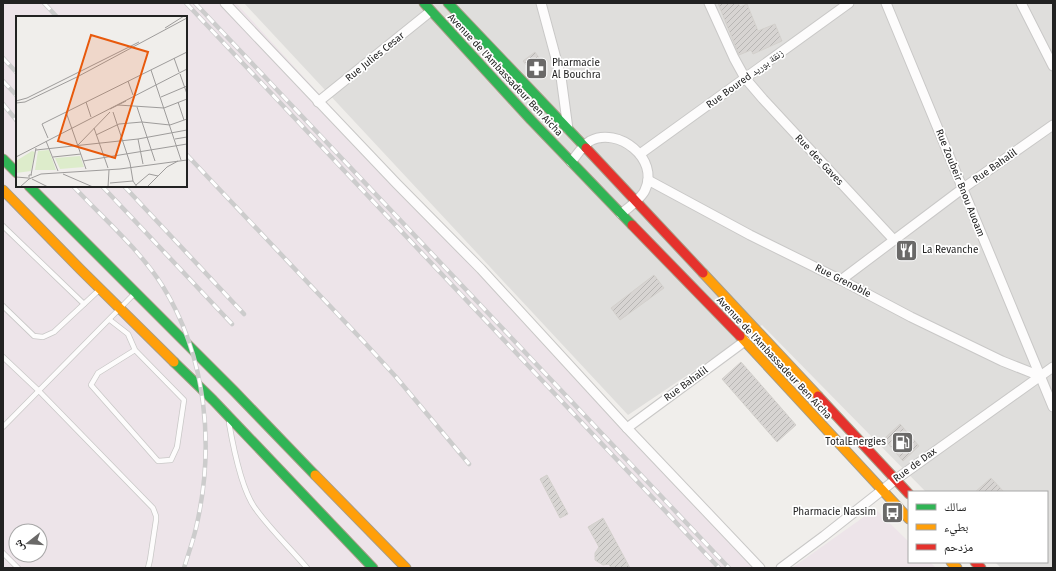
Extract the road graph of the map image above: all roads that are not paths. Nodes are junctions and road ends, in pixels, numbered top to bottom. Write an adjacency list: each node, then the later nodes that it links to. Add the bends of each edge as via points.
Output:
1 (225, 3): 12 (street)
2 (424, 3): 9 (main road, Avenue de l'Ambassadeur Ben Aicha)
3 (448, 3): 14 (main road, Avenue de l'Ambassadeur Ben Aicha)
4 (541, 3): 14 (street, via 561,77)
5 (709, 3): 11 (street, Rue des Gaves)
6 (849, 3): 11 (street, Rue Boured زنقة بوريد)
7 (886, 3): 22 (street, Rue Zoubeir Bnou Auoam)
8 (1021, 3): 10 (street)
9 (431, 12): 12 (street, Rue Julies Cesar); 17 (main road, Avenue de l'Ambassadeur Ben Aicha)
10 (1053, 66)
11 (745, 78): 16 (street, Rue Boured زنقة بوريد); 27 (street, Rue des Gaves)
12 (318, 102): 46 (street, via 481,269)
13 (1053, 125): 22 (street, Rue Bahalil)
14 (568, 129): 15 (main road, Avenue de l'Ambassadeur Ben Aicha)
15 (584, 146): 16 (street, via 601,138 617,139); 17 (street); 24 (main road, Avenue de l'Ambassadeur Ben Aicha)
16 (640, 154): 20 (street)
17 (571, 162): 25 (main road, Avenue de l'Ambassadeur Ben Aicha)
18 (4, 163): 19 (main road)
19 (16, 172)
20 (648, 180): 24 (street, via 645,190); 28 (street, Rue Grenoble)
21 (31, 187): 30 (main road)
22 (962, 189): 27 (street, Rue Bahalil); 40 (street, Rue Zoubeir Bnou Auoam)
23 (3, 190): 29 (main road)
24 (635, 201): 25 (street); 47 (main road, Avenue de l'Ambassadeur Ben Aicha)
25 (621, 214): 35 (main road, Avenue de l'Ambassadeur Ben Aicha)
26 (3, 226): 31 (lane)
27 (894, 240): 28 (street, Rue Bahalil)
28 (841, 280): 40 (street, Rue Grenoble, via 1002,361)
29 (100, 289): 31 (lane); 33 (main road)
30 (136, 293): 33 (lane); 38 (main road)
31 (84, 304): 32 (lane, via 54,332 43,337 34,336)
32 (3, 306)
33 (120, 309): 34 (lane); 41 (main road)
34 (110, 320): 36 (lane, via 128,334); 42 (lane)
35 (745, 341): 46 (street, Rue Bahalil); 48 (main road, Avenue de l'Ambassadeur Ben Aicha)
36 (135, 350): 36 (lane, via 184,400 176,447 171,460 158,461 91,386 98,374)
37 (3, 357): 42 (lane)
38 (210, 367): 41 (main road); 56 (main road)
39 (1053, 367): 40 (street, Rue de Dax)
40 (1040, 376): 43 (street, Rue Zoubeir Bnou Auoam); 47 (street, Rue de Dax)
41 (197, 384): 44 (main road)
42 (39, 391): 45 (lane); 53 (lane, via 153,508 156,520)
43 (1053, 407)
44 (228, 416): 54 (lane, via 236,459 254,507); 55 (main road)
45 (3, 427)
46 (627, 428): 57 (street)
47 (895, 480): 48 (street, Rue de Dax); 49 (main road, Avenue de l'Ambassadeur Ben Aicha)
48 (882, 491): 50 (main road, Avenue de l'Ambassadeur Ben Aicha); 58 (street, Rue de Dax)
49 (908, 493)
50 (908, 518)
51 (3, 553): 52 (lane)
52 (18, 568)
53 (148, 568)
54 (307, 568)
55 (373, 568)
56 (406, 568)
57 (760, 568)
58 (781, 568)

